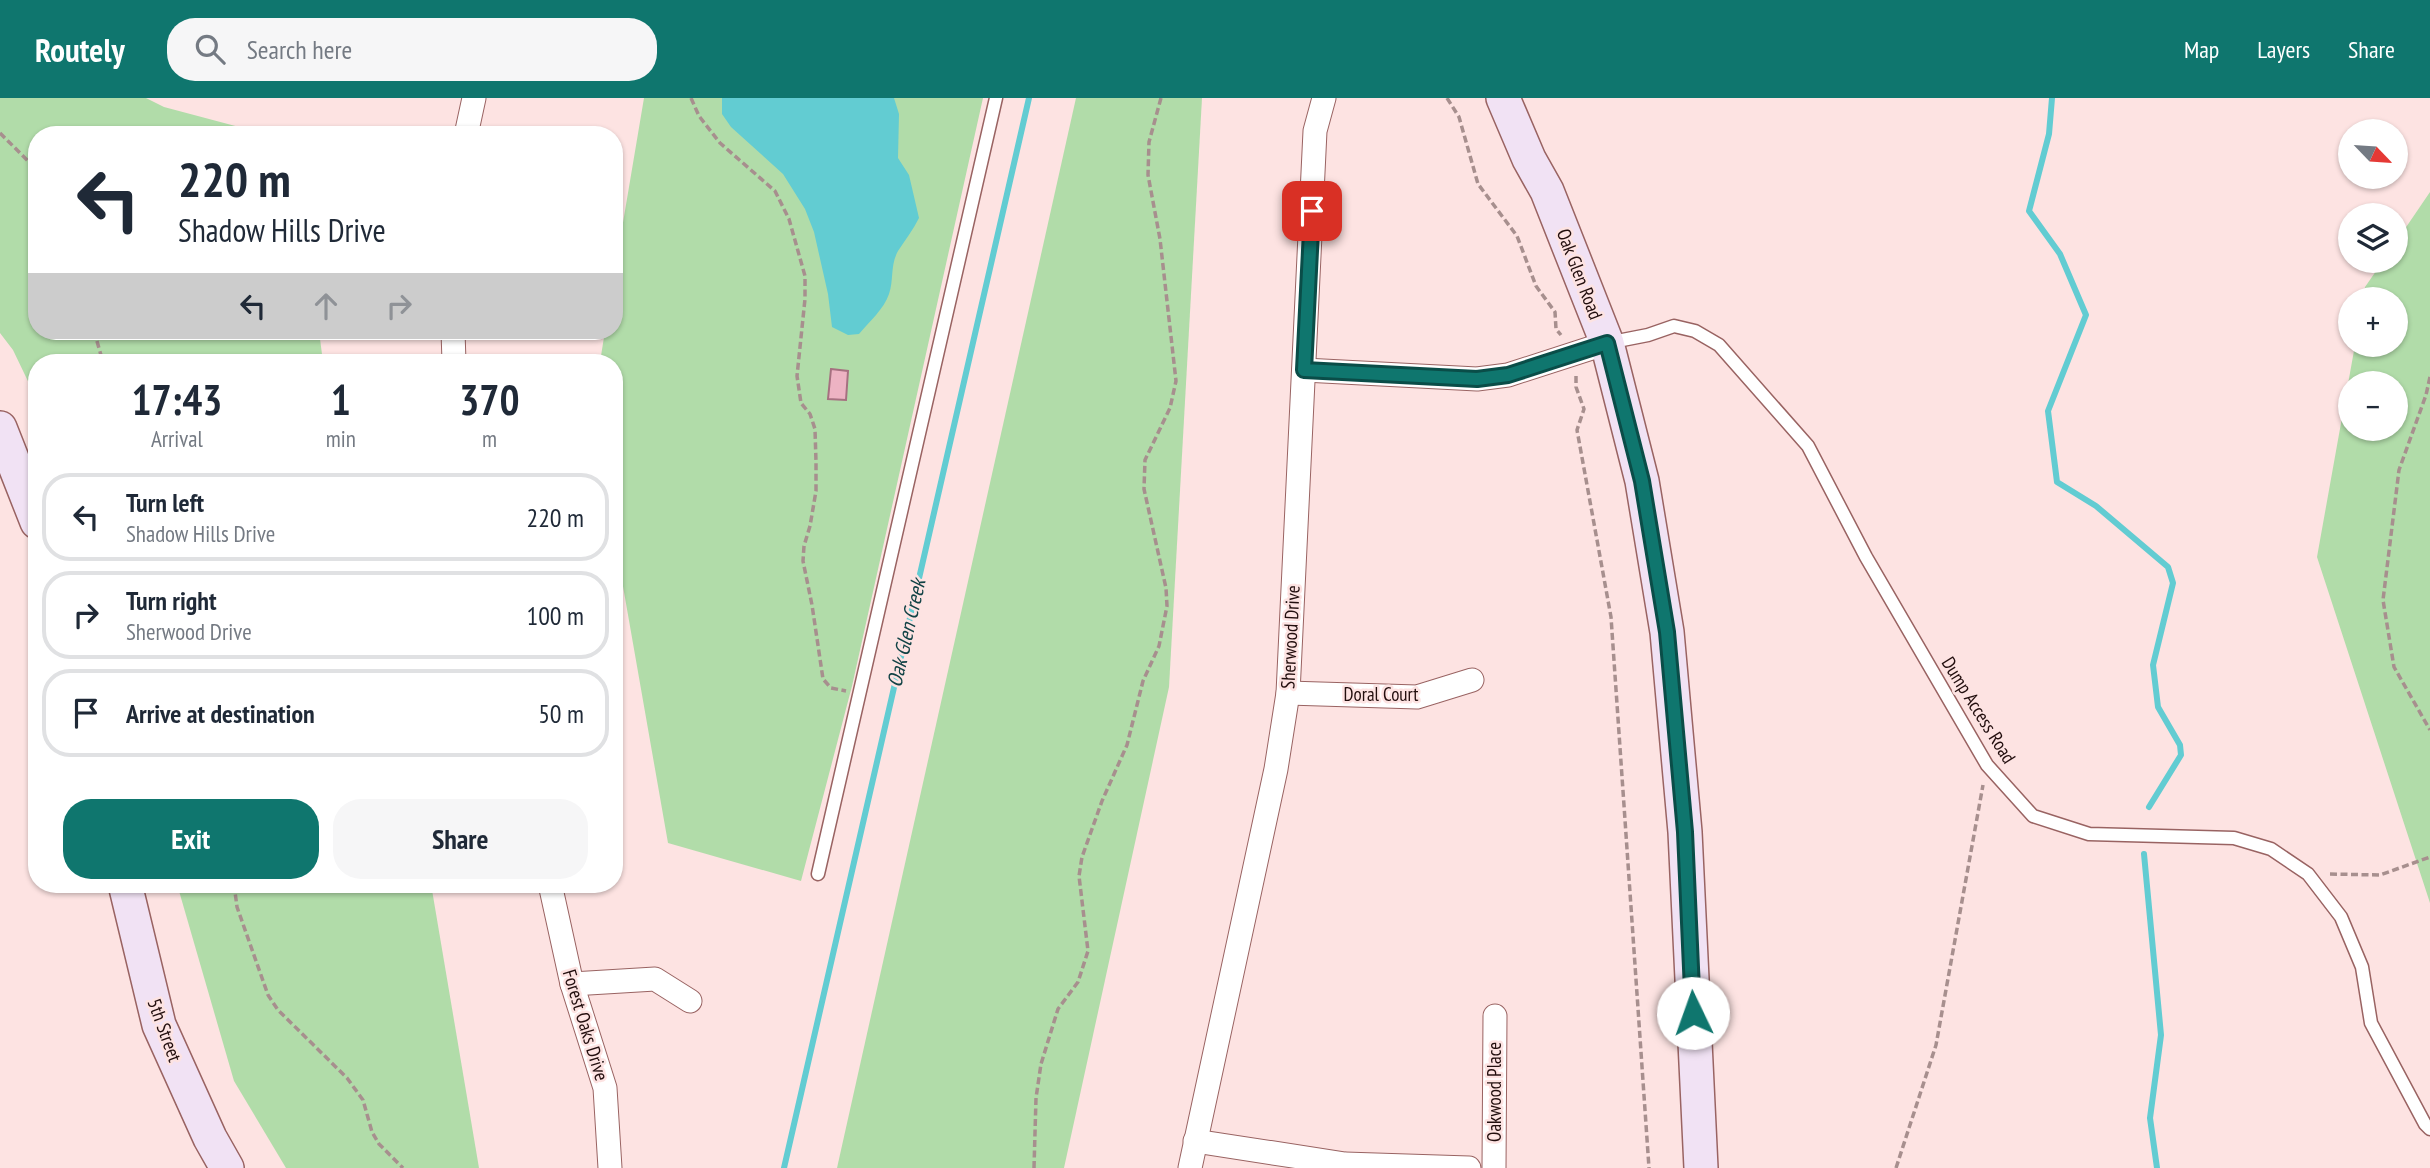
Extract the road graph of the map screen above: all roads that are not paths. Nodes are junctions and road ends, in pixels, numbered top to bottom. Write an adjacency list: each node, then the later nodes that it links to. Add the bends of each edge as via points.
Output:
1 (474, 98): 5 (street)
2 (996, 98): 12 (lane)
3 (1324, 98): 7 (street, Sherwood Drive, via 1315,131)
4 (1503, 98): 6 (main road, Oak Glen Road, via 1547,191)
5 (468, 126)
6 (1607, 343): 7 (street, via 1508,375 1477,379); 18 (lane, Dump Access Road, via 1675,326 1720,345 1808,446 1866,557 1987,765 2033,816 2089,834 2234,838 2271,849 2308,874 2340,917 2362,967 2371,1023); 25 (main road, Oak Glen Road, via 1642,481 1667,632 1685,832)
7 (1304, 370): 11 (street, Sherwood Drive)
8 (0, 428): 9 (main road)
9 (28, 499)
10 (1472, 680): 11 (street, Doral Court, via 1417,697)
11 (1288, 692): 19 (street, Sherwood Drive, via 1276,769)
12 (818, 874)
13 (127, 893): 20 (main road, 5th Street, via 159,1025)
14 (552, 893): 15 (street, Forest Oaks Drive)
15 (572, 984): 16 (street, via 655,979); 21 (street, Forest Oaks Drive, via 605,1088)
16 (690, 1001)
17 (1495, 1016): 24 (street, Oakwood Place)
18 (2430, 1129)
19 (1195, 1141): 22 (street, Sherwood Drive); 23 (street, via 1345,1164)
20 (227, 1168)
21 (610, 1168)
22 (1190, 1168)
23 (1469, 1168)
24 (1494, 1168)
25 (1701, 1168)

